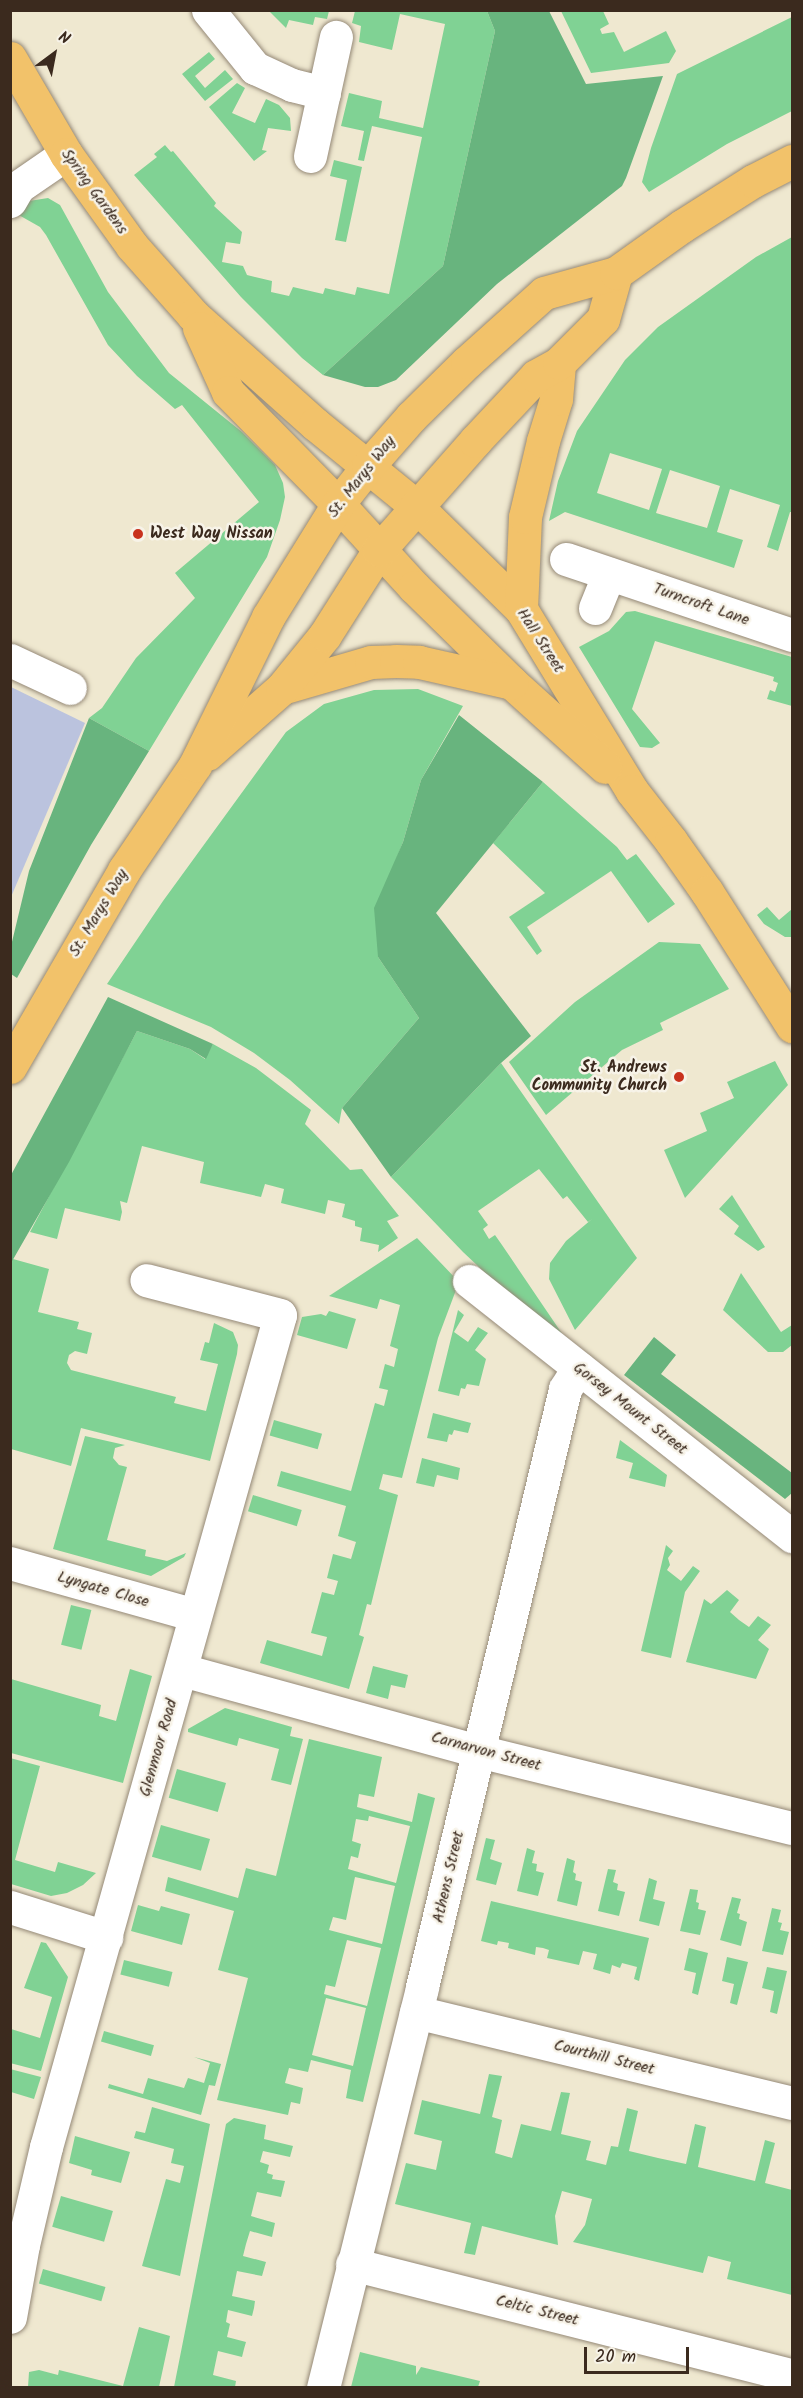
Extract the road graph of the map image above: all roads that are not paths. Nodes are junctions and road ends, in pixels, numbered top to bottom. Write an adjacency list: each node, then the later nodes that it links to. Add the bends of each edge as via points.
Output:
1 (208, 10): 5 (street, via 255,68 291,85)
2 (336, 37): 5 (street)
3 (10, 57): 4 (main road, Spring Gardens)
4 (20, 87): 6 (main road, Spring Gardens)
5 (324, 93): 7 (street)
6 (66, 154): 9 (street, via 18,188); 11 (main road, Spring Gardens, via 132,246)
7 (310, 156)
8 (792, 161): 10 (main road, St. Marys Way, via 682,225)
9 (10, 201)
10 (616, 273): 12 (main road, St. Marys Way, via 603,319); 13 (main road, St. Marys Way, via 544,293 411,417)
11 (193, 315): 13 (main road, Spring Gardens); 14 (main road, Spring Gardens, via 228,392)
12 (559, 363): 15 (main road, St. Marys Way, via 536,376); 20 (main road, via 556,399 525,517)
13 (368, 466): 14 (main road, St. Marys Way); 15 (main road, Hall Street)
14 (338, 504): 16 (main road, Hall Street); 26 (main road, St. Marys Way, via 268,617)
15 (416, 506): 16 (main road, St. Marys Way); 20 (main road, Hall Street)
16 (379, 550): 23 (main road, Hall Street); 25 (main road, St. Marys Way, via 325,635)
17 (566, 559): 18 (street, Turncroft Lane)
18 (609, 574): 19 (street); 21 (street, Turncroft Lane)
19 (595, 608)
20 (521, 609): 27 (main road, Hall Street)
21 (792, 635)
22 (10, 660): 24 (street)
23 (513, 683): 25 (main road, via 419,662 396,661 371,662); 27 (main road, Hall Street)
24 (70, 688)
25 (282, 688): 26 (main road, St. Marys Way)
26 (195, 765): 29 (main road, St. Marys Way, via 124,870)
27 (632, 791): 28 (main road, Hall Street, via 672,841)
28 (787, 1005)
29 (10, 1067)
30 (146, 1280): 35 (street, Glenmoor Road, via 280,1315)
31 (469, 1281): 32 (street, Gorsey Mount Street)
32 (578, 1368): 33 (street, Gorsey Mount Street); 37 (street, Athens Street, via 566,1385)
33 (792, 1536)
34 (10, 1563): 35 (street, Lyngate Close)
35 (195, 1615): 36 (street, Glenmoor Road)
36 (182, 1670): 37 (street, Carnarvon Street); 40 (street, Glenmoor Road)
37 (478, 1751): 38 (street, Carnarvon Street); 41 (street, Athens Street)
38 (792, 1828)
39 (10, 1907): 40 (street)
40 (106, 1937): 43 (street, Glenmoor Road)
41 (416, 2012): 42 (street, Courthill Street); 44 (street, Athens Street)
42 (792, 2103)
43 (17, 2243): 45 (street, Glenmoor Road)
44 (352, 2264): 46 (street, Celtic Street); 47 (street, Athens Street)
45 (10, 2317)
46 (792, 2375)
47 (323, 2388)

